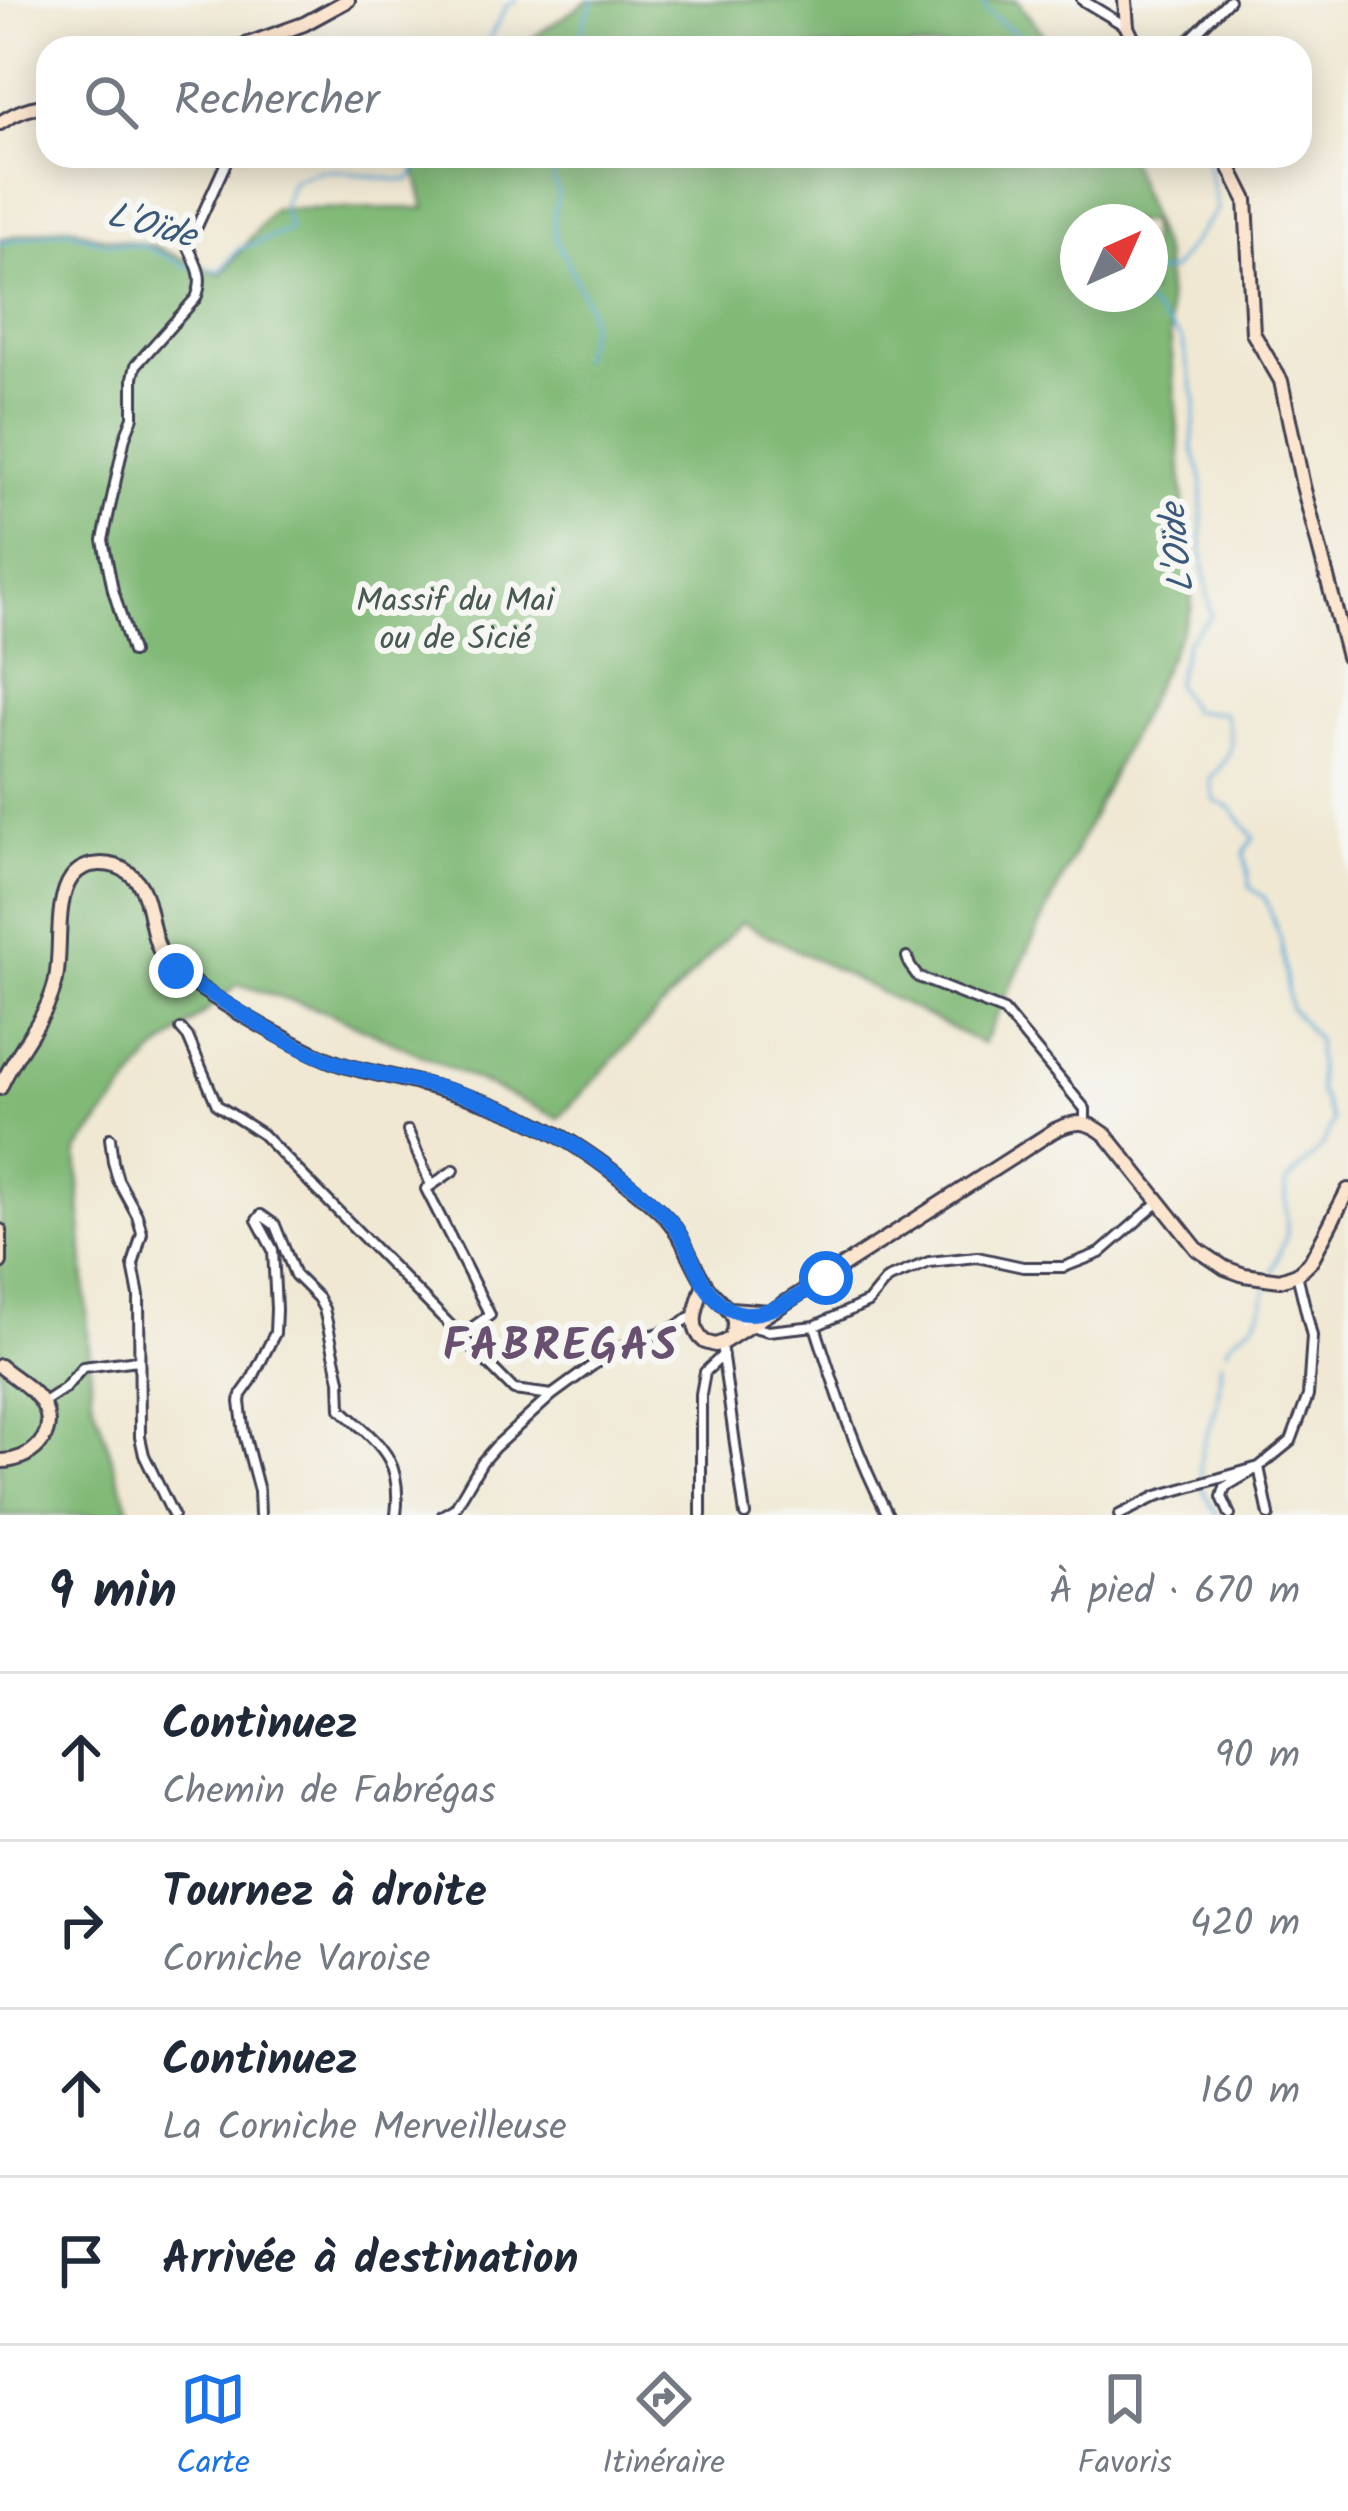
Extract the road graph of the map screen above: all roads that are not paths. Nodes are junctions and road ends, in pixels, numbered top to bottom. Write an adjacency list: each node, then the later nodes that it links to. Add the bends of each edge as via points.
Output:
1 (348, 0): 6 (street)
2 (1082, 0): 5 (street)
3 (1126, 0): 5 (street)
4 (1229, 0): 8 (street)
5 (1127, 27): 7 (street)
6 (281, 36)
7 (1131, 36)
8 (1193, 36)
9 (36, 106): 10 (street)
10 (0, 123)
11 (224, 168): 13 (street, via 188,245 202,284 196,298 133,378 133,417 103,540)
12 (1230, 168): 14 (street, via 1246,200 1253,333 1281,382)
13 (132, 652)
14 (1348, 657)
15 (907, 957): 18 (street, via 918,977 1004,1011 1084,1109)
16 (181, 1029): 35 (street, via 218,1106 262,1134)
17 (0, 1088): 28 (street, via 52,996 70,880 104,864 136,878 163,956 192,983 335,1063 445,1089 556,1132 674,1225)
18 (1085, 1123): 24 (street, via 1106,1135); 30 (street, via 1055,1130)
19 (408, 1132): 22 (street)
20 (110, 1138): 38 (street, via 142,1233 133,1265)
21 (454, 1170): 22 (street)
22 (431, 1185): 35 (street, via 426,1189 490,1316)
23 (1348, 1190): 27 (street)
24 (1159, 1202): 27 (street, via 1197,1249 1225,1268 1280,1280); 33 (street, via 1100,1253 1064,1267 977,1257 929,1262)
25 (0, 1231): 26 (street)
26 (0, 1262)
27 (1298, 1274): 43 (street, via 1312,1336 1308,1396 1291,1442)
28 (704, 1283): 29 (street); 31 (street)
29 (728, 1310): 30 (street); 31 (street, via 711,1303); 32 (street); 37 (street, via 735,1329)
30 (774, 1311): 32 (street)
31 (696, 1312): 34 (street); 36 (street)
32 (750, 1326): 33 (street); 37 (street)
33 (814, 1326): 50 (street, via 848,1431)
34 (670, 1330): 36 (street); 40 (street, via 632,1342)
35 (460, 1336): 40 (street, via 514,1390)
36 (697, 1336): 37 (street)
37 (725, 1345): 48 (street, via 705,1372 701,1394); 49 (street)
38 (138, 1360): 41 (street, via 83,1366); 44 (street, via 144,1455)
39 (0, 1366): 41 (street)
40 (552, 1395): 47 (street, via 495,1447)
41 (42, 1402): 42 (street, via 47,1429 38,1447 23,1459)
42 (0, 1461)
43 (1259, 1467): 51 (street); 52 (street, via 1225,1487); 53 (street)
44 (173, 1515)
45 (260, 1515): 46 (street, via 240,1402 275,1333 273,1250 256,1220 262,1215 324,1309 341,1409 394,1464)
46 (396, 1515)
47 (443, 1515)
48 (701, 1515)
49 (746, 1515)
50 (888, 1515)
51 (1119, 1515)
52 (1230, 1515)
53 (1269, 1515)

